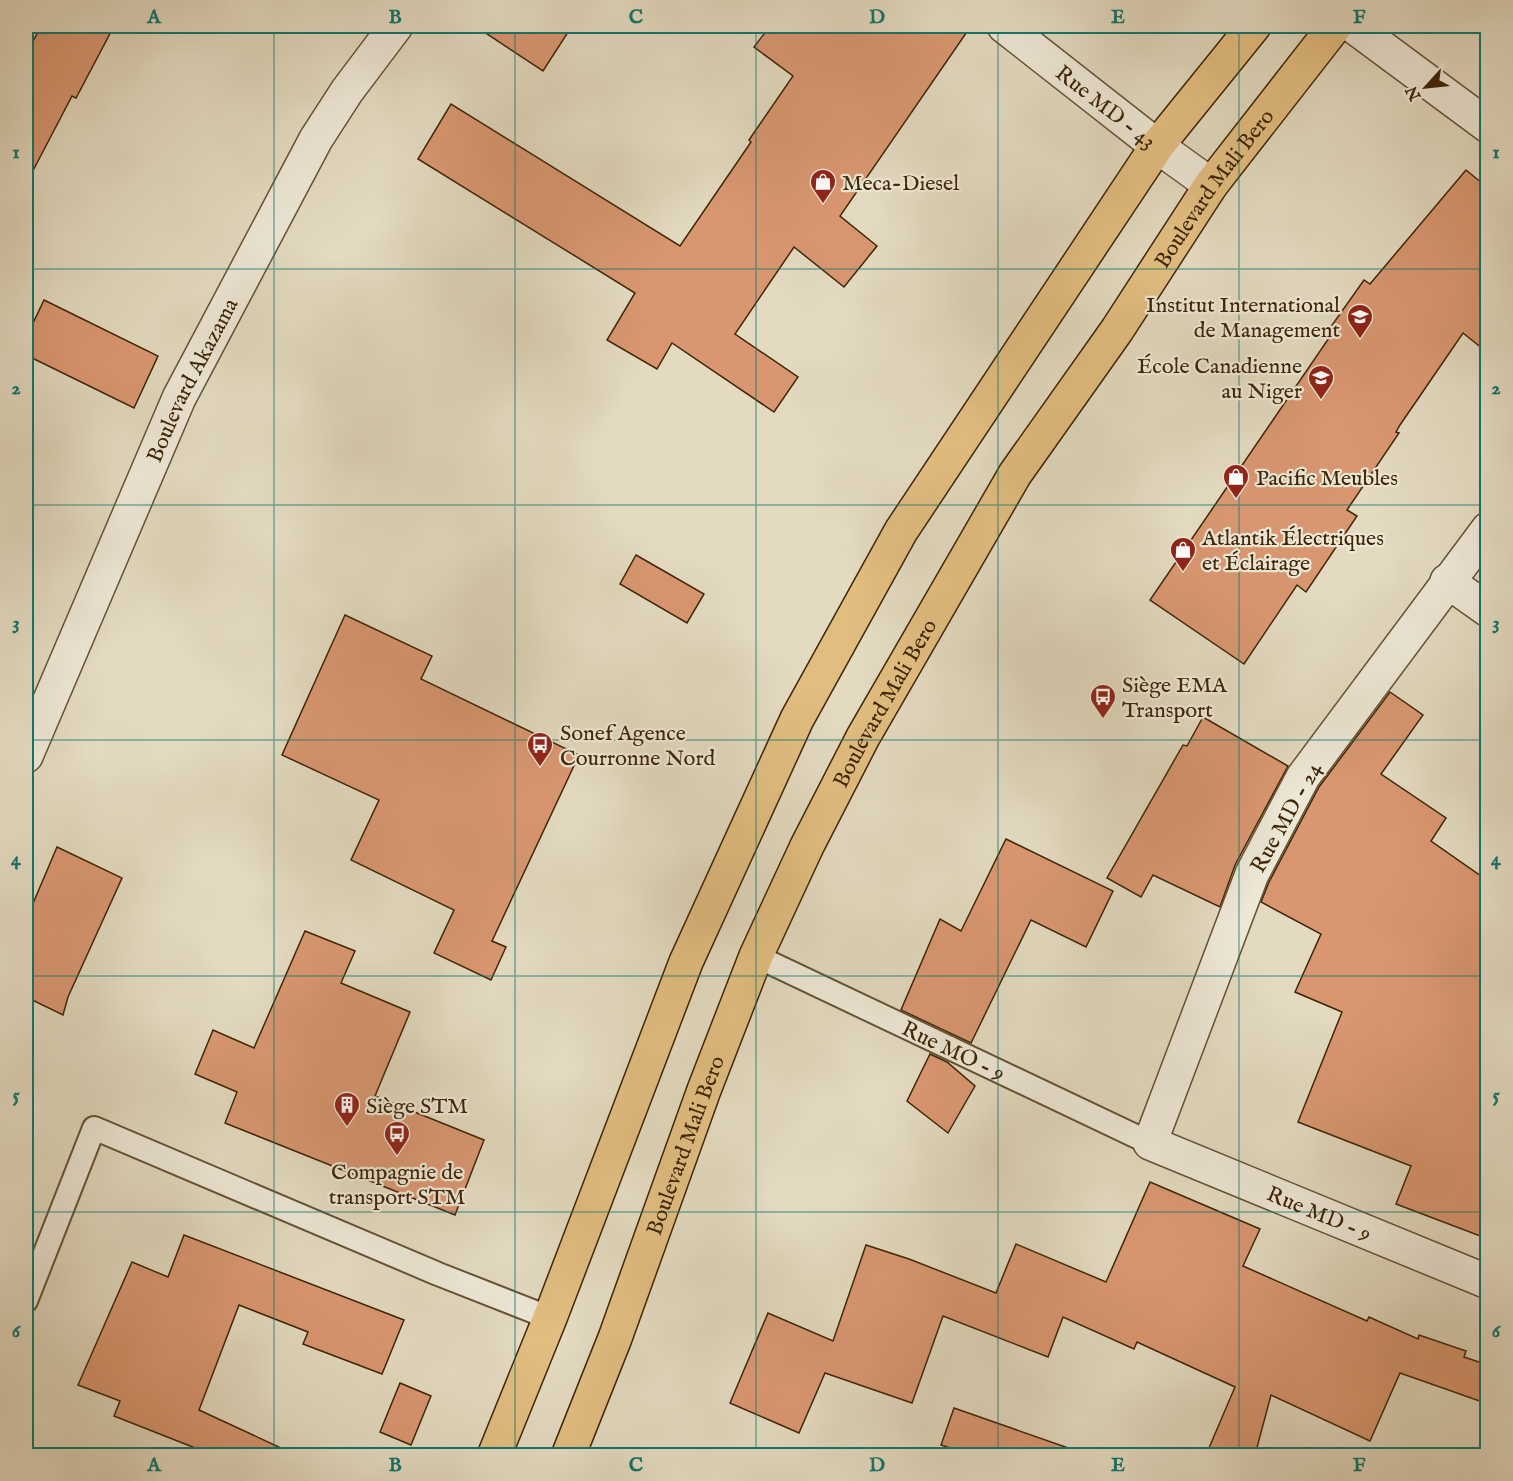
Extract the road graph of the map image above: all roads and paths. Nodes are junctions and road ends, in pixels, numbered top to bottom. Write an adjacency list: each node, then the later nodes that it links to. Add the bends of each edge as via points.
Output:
1 (396, 26): 12 (street, Boulevard Akazama, via 316,139 179,398)
2 (1005, 26): 7 (street, Rue MD - 43)
3 (1254, 26): 7 (main road)
4 (1335, 26): 8 (main road, Boulevard Mali Bero)
5 (1353, 26): 6 (street)
6 (1488, 126)
7 (1157, 146): 8 (street, Rue MD - 43); 17 (main road, via 901,531 797,719 686,962)
8 (1211, 185): 13 (main road, Boulevard Mali Bero, via 1117,330 1015,474 863,737)
9 (1488, 529): 10 (street, Rue MD - 24)
10 (1447, 581): 11 (street); 14 (street, Rue MD - 24, via 1303,777 1272,834 1252,874)
11 (1488, 610)
12 (26, 756)
13 (756, 956): 14 (lane, Rue MO - 9); 19 (main road, Boulevard Mali Bero)
14 (1150, 1143): 15 (street, Rue MD - 9)
15 (1488, 1282)
16 (26, 1301): 17 (lane, via 94,1128)
17 (550, 1318): 18 (main road)
18 (494, 1455)
19 (568, 1455)

